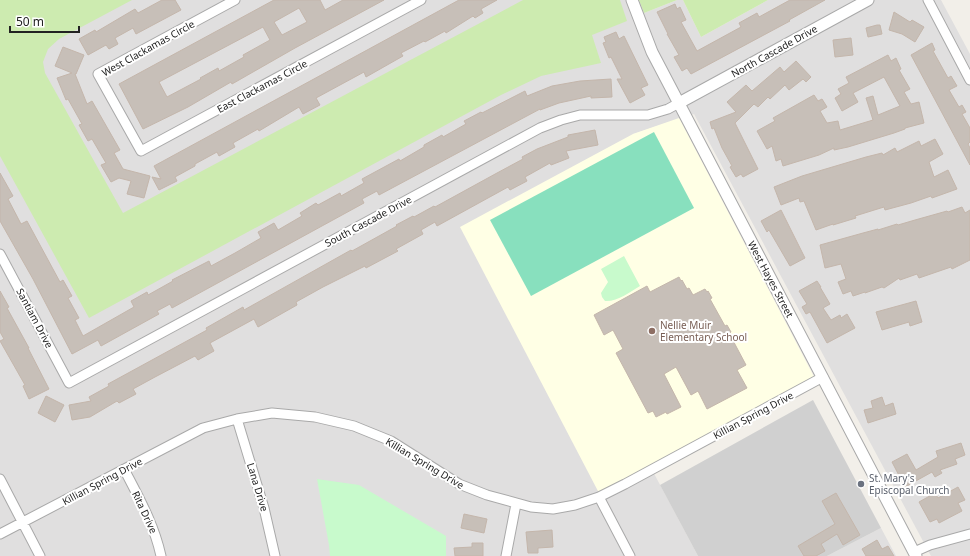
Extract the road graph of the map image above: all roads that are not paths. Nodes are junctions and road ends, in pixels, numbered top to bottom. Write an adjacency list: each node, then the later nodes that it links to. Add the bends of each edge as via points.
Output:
1 (235, 0): 8 (street, West Clackamas Circle, via 98,74)
2 (421, 0): 8 (street, East Clackamas Circle, via 141,151)
3 (632, 0): 7 (street, West Hayes Street, via 652,52)
4 (868, 0): 7 (street, North Cascade Drive)
5 (928, 0): 6 (street)
6 (970, 80)
7 (679, 103): 10 (street, West Hayes Street); 11 (street, South Cascade Drive, via 648,115 580,115 540,128)
8 (120, 113)
9 (0, 254): 11 (street, Santiam Drive)
10 (823, 377): 15 (street, Killian Spring Drive); 20 (street, West Hayes Street)
11 (69, 383)
12 (237, 419): 13 (street, Killian Spring Drive, via 203,428); 16 (street, Killian Spring Drive, via 272,414 315,417 354,426 391,441 459,484); 23 (street, Lana Drive, via 264,508)
13 (124, 469): 17 (street, Killian Spring Drive); 22 (street, Rita Drive, via 149,516)
14 (0, 480): 17 (street)
15 (599, 497): 16 (street, Killian Spring Drive, via 553,509); 25 (street)
16 (516, 504): 24 (street)
17 (23, 523): 18 (street, Killian Spring Drive); 21 (street)
18 (0, 534)
19 (970, 534): 20 (street, via 930,545)
20 (915, 554)
21 (40, 556)
22 (162, 556)
23 (275, 556)
24 (506, 556)
25 (630, 556)

